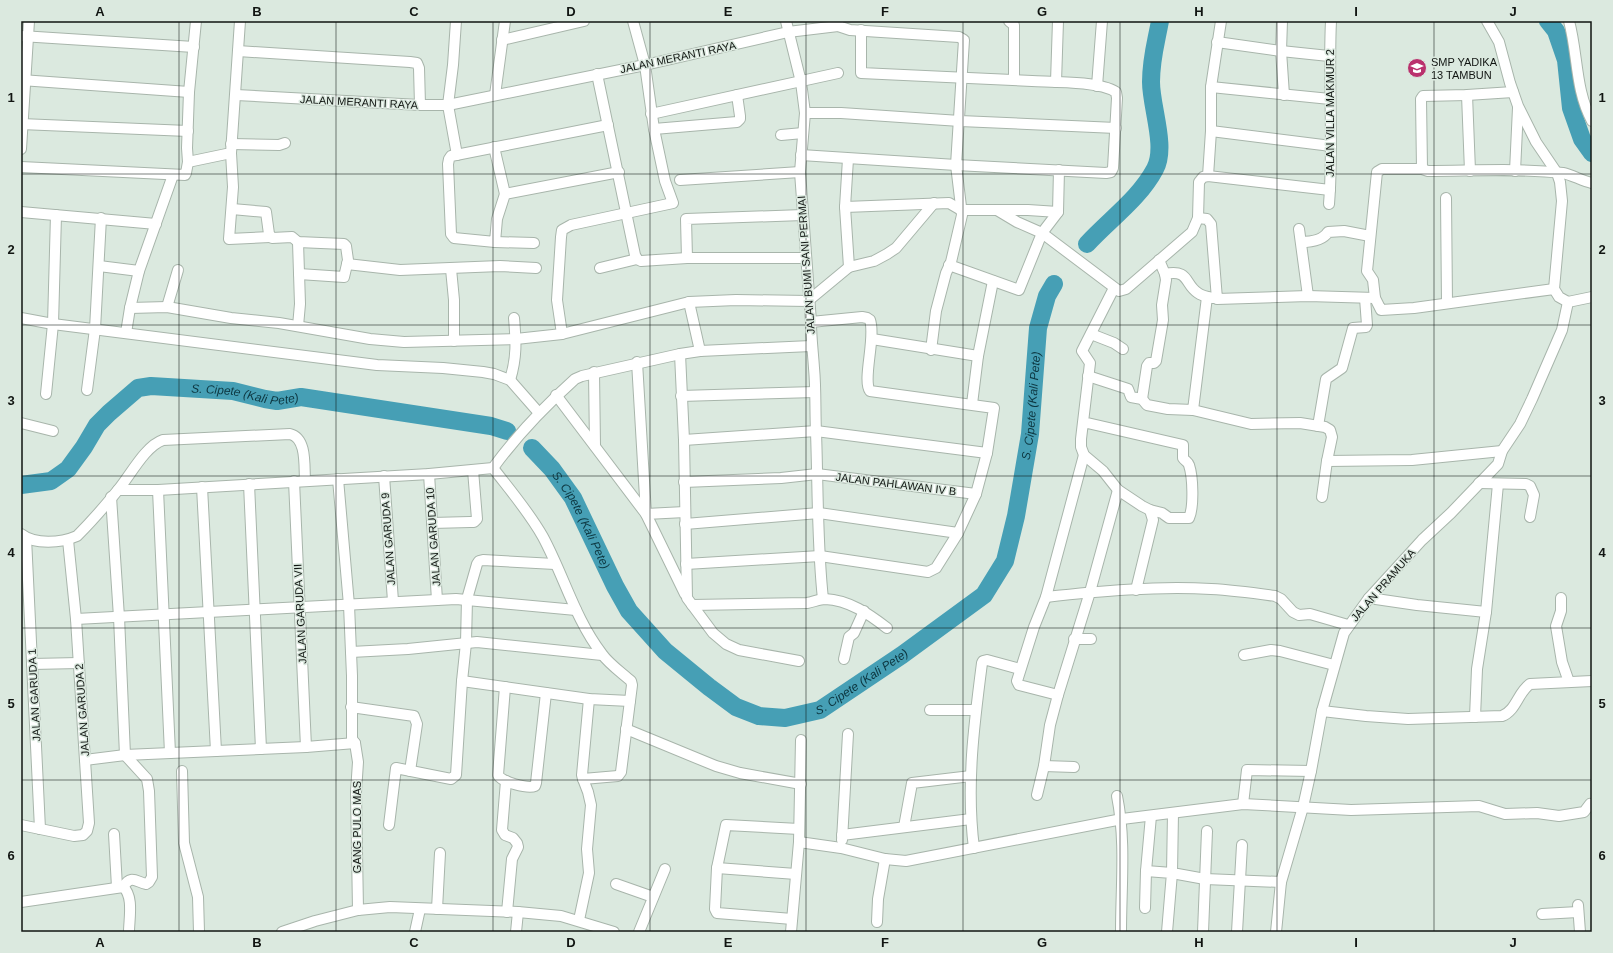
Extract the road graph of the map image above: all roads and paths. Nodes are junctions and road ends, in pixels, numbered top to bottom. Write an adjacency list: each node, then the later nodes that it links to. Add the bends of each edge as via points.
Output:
1 (29, 21): 21 (street)
2 (196, 21): 24 (street)
3 (240, 21): 25 (street)
4 (456, 21): 47 (street)
5 (505, 21): 22 (street)
6 (584, 21): 18 (street)
7 (633, 21): 28 (street)
8 (786, 21): 20 (street, JALAN BUMI SANI PERMAI)
9 (1009, 21): 33 (street, via 1014,25)
10 (1058, 21): 35 (street)
11 (1102, 21): 36 (street)
12 (1221, 21): 23 (street)
13 (1282, 21): 26 (street)
14 (1331, 21): 27 (street, JALAN VILLA MAKMUR 2)
15 (1487, 21): 39 (street, via 1499,42)
16 (1569, 21): 52 (street, via 1581,92)
17 (838, 24): 19 (street, JALAN MERANTI RAYA, via 850,30); 20 (street, JALAN MERANTI RAYA)
18 (538, 26): 22 (street)
19 (861, 30): 31 (street, JALAN MERANTI RAYA, via 962,38 964,43); 31 (street, via 861,73)
20 (788, 32): 28 (street, JALAN MERANTI RAYA); 34 (street, JALAN BUMI SANI PERMAI)
21 (25, 36): 24 (street); 32 (street)
22 (502, 40): 41 (street)
23 (1217, 42): 26 (street); 37 (street)
24 (194, 47): 38 (street)
25 (238, 51): 40 (street); 46 (street, via 417,63)
26 (1281, 51): 27 (street); 43 (street)
27 (1329, 56): 45 (street, JALAN VILLA MAKMUR 2)
28 (645, 65): 30 (street, JALAN MERANTI RAYA); 50 (street)
29 (838, 73): 34 (street)
30 (597, 74): 41 (street, JALAN MERANTI RAYA); 54 (street)
31 (961, 78): 33 (street); 51 (street)
32 (23, 80): 38 (street); 53 (street)
33 (1014, 80): 35 (street)
34 (801, 82): 42 (street); 49 (street, JALAN BUMI SANI PERMAI)
35 (1056, 82): 36 (street)
36 (1097, 86): 55 (street, via 1113,90 1117,94)
37 (1211, 87): 43 (street); 58 (street)
38 (189, 92): 57 (street)
39 (1513, 92): 44 (street); 48 (street)
40 (236, 95): 46 (street, JALAN MERANTI RAYA); 64 (street)
41 (495, 95): 47 (street, JALAN MERANTI RAYA)
42 (737, 95): 50 (street); 56 (street, via 740,116 737,122)
43 (1284, 95): 45 (street)
44 (1467, 95): 72 (street, via 1428,95 1421,99); 74 (street)
45 (1330, 99): 62 (street, JALAN VILLA MAKMUR 2)
46 (420, 105): 47 (street, JALAN MERANTI RAYA)
47 (448, 106): 66 (street)
48 (1518, 106): 75 (street); 78 (street, via 1536,142)
49 (805, 113): 51 (street); 59 (street, JALAN BUMI SANI PERMAI)
50 (651, 114): 56 (street)
51 (960, 121): 55 (street); 70 (street)
52 (1592, 121)
53 (22, 124): 57 (street); 65 (street)
54 (608, 125): 63 (street); 76 (street)
55 (1116, 128): 73 (street, via 1111,172)
56 (654, 129): 93 (street, via 665,181 673,203)
57 (188, 131): 69 (street)
58 (1211, 131): 62 (street); 80 (street)
59 (803, 134): 60 (street); 67 (street, JALAN BUMI SANI PERMAI)
60 (781, 135)
61 (285, 143): 64 (street)
62 (1331, 146): 83 (street, JALAN VILLA MAKMUR 2)
63 (494, 147): 66 (street); 84 (street)
64 (231, 148): 69 (street); 89 (street)
65 (21, 149)
66 (457, 155): 105 (street, via 451,156 448,164 452,237)
67 (801, 155): 68 (street); 77 (street, JALAN BUMI SANI PERMAI)
68 (848, 159): 70 (street); 88 (street)
69 (188, 162): 79 (street, via 185,175)
70 (956, 165): 73 (street); 90 (street)
71 (21, 166): 79 (street)
72 (1422, 169): 74 (street); 102 (street, via 1378,170)
73 (1059, 170): 94 (street)
74 (1470, 171): 75 (street)
75 (1515, 171): 78 (street)
76 (619, 172): 84 (street); 93 (street)
77 (800, 172): 81 (street); 96 (street, JALAN BUMI SANI PERMAI)
78 (1557, 173): 82 (street); 125 (street, via 1562,201)
79 (173, 175): 99 (street)
80 (1208, 176): 83 (street); 98 (street, via 1199,182)
81 (680, 180)
82 (1592, 182)
83 (1330, 190): 87 (street, JALAN VILLA MAKMUR 2)
84 (505, 194): 105 (street, via 497,219)
85 (1446, 198): 133 (street)
86 (934, 203): 88 (street); 90 (street, via 949,203); 115 (street, via 896,248 874,261)
87 (1329, 204)
88 (845, 207): 115 (street)
89 (232, 209): 103 (street, via 266,212); 103 (street, via 229,239)
90 (961, 210): 91 (street); 113 (street, via 962,215)
91 (997, 210): 94 (street); 101 (street)
92 (21, 212): 95 (street)
93 (626, 212): 110 (street); 143 (street, via 571,225 562,230 557,300)
94 (1058, 212): 101 (street)
95 (56, 215): 97 (street); 139 (street)
96 (803, 215): 108 (street, via 686,219); 109 (street, JALAN BUMI SANI PERMAI)
97 (101, 218): 99 (street); 114 (street)
98 (1198, 218): 111 (street, via 1192,232); 127 (street, via 1211,224)
99 (156, 224): 120 (street)
100 (1299, 229): 106 (street)
101 (1042, 233): 123 (street, via 1019,290); 124 (street)
102 (1370, 236): 106 (street, via 1344,231 1328,232 1314,241); 128 (street, via 1367,271 1373,280)
103 (270, 237): 104 (street, via 293,237)
104 (298, 242): 112 (street, via 344,244 348,250); 121 (street)
105 (496, 242): 107 (street)
106 (1301, 242): 126 (street)
107 (534, 244)
108 (687, 258): 109 (street); 110 (street, via 641,262)
109 (806, 258): 130 (street, JALAN BUMI SANI PERMAI)
110 (637, 259): 117 (street)
111 (1159, 260): 122 (street); 124 (street, via 1126,289 1119,291)
112 (347, 264): 118 (street, via 400,270); 121 (street, via 344,277)
113 (949, 265): 123 (street); 150 (street, via 936,311)
114 (100, 266): 120 (street); 141 (street)
115 (849, 267): 130 (street)
116 (536, 268): 118 (street, via 500,266)
117 (600, 268)
118 (451, 269): 147 (street)
119 (178, 270): 134 (street)
120 (139, 271): 135 (street)
121 (299, 274): 140 (street)
122 (1166, 274): 127 (street, via 1181,274 1195,291); 163 (street, via 1163,320 1156,361 1147,366)
123 (993, 281): 153 (street)
124 (1114, 288): 144 (street)
125 (1554, 289): 132 (street, via 1559,297); 133 (street)
126 (1308, 296): 127 (street); 128 (street)
127 (1212, 298): 165 (street)
128 (1370, 298): 133 (street, via 1385,311); 169 (street, via 1366,327 1353,328 1342,368 1326,379)
129 (1592, 298): 132 (street)
130 (808, 301): 131 (street); 138 (street, JALAN BUMI SANI PERMAI)
131 (689, 302): 143 (street); 151 (street)
132 (1568, 302): 174 (street, JALAN PRAMUKA, via 1562,330 1532,399 1520,424)
133 (1447, 303)
134 (167, 307): 135 (street); 140 (street)
135 (130, 308): 142 (street)
136 (21, 318): 139 (street)
137 (514, 318): 145 (street)
138 (811, 322): 146 (street, via 867,318 871,325); 148 (street, JALAN BUMI SANI PERMAI)
139 (53, 324): 141 (street); 160 (street)
140 (298, 326): 147 (street, via 370,340)
141 (95, 329): 142 (street); 158 (street)
142 (126, 333): 157 (street, via 377,365 464,370 494,374)
143 (562, 334): 145 (street)
144 (1091, 334): 149 (street); 156 (street, via 1082,351 1090,363)
145 (516, 339): 147 (street); 157 (street, via 515,365)
146 (872, 340): 150 (street); 164 (street, via 867,384 870,391)
147 (454, 341)
148 (811, 346): 151 (street, JALAN BUMI SANI PERMAI); 159 (street)
149 (1123, 349)
150 (930, 350): 153 (street)
151 (700, 351): 152 (street, JALAN BUMI SANI PERMAI)
152 (680, 354): 154 (street, JALAN BUMI SANI PERMAI); 162 (street)
153 (978, 356): 164 (street)
154 (637, 362): 155 (street, JALAN BUMI SANI PERMAI); 199 (street)
155 (594, 372): 161 (street, JALAN BUMI SANI PERMAI, via 575,379); 173 (street)
156 (1088, 376): 163 (street, via 1128,389 1130,396); 167 (street)
157 (510, 380): 166 (street)
158 (87, 390)
159 (815, 392): 162 (street); 171 (street)
160 (46, 394)
161 (556, 395): 166 (street, JALAN BUMI SANI PERMAI); 173 (street)
162 (681, 396): 172 (street)
163 (1142, 399): 165 (street, via 1147,405)
164 (972, 404): 175 (street, via 994,408)
165 (1193, 410): 169 (street, via 1251,424 1300,423)
166 (539, 413): 178 (street, JALAN BUMI SANI PERMAI)
167 (1083, 422): 176 (street, via 1081,447); 196 (street, via 1183,445 1183,458 1189,464 1191,478 1190,516 1187,519 1169,518)
168 (21, 423): 170 (street)
169 (1318, 426): 177 (street, via 1325,427 1331,434)
170 (53, 431)
171 (816, 432): 172 (street); 175 (street); 181 (street)
172 (684, 440): 186 (street)
173 (595, 446): 199 (street)
174 (1502, 451): 177 (street, via 1412,460); 187 (street, JALAN PRAMUKA, via 1498,464)
175 (987, 453): 194 (street)
176 (1084, 455): 192 (street, via 1103,471); 211 (street)
177 (1327, 461): 195 (street)
178 (493, 468): 179 (street); 207 (street, via 527,512 543,537)
179 (473, 470): 180 (street); 201 (street, via 477,519 474,522)
180 (429, 474): 182 (street); 201 (street, JALAN GARUDA 10)
181 (817, 474): 186 (street, JALAN PAHLAWAN IV B); 194 (street, JALAN PAHLAWAN IV B); 198 (street)
182 (384, 476): 183 (street); 217 (street, JALAN GARUDA 9)
183 (338, 479): 184 (street); 219 (street, GANG PULO MAS)
184 (305, 480): 185 (street); 193 (street, via 302,444 295,435 162,440 145,455)
185 (294, 481): 188 (street); 220 (street, JALAN GARUDA VII)
186 (684, 482): 197 (street)
187 (1479, 483): 189 (street); 212 (street, JALAN PRAMUKA)
188 (249, 484): 190 (street); 221 (street)
189 (1498, 484): 200 (street, via 1530,486 1534,495); 224 (street)
190 (202, 487): 191 (street); 225 (street)
191 (158, 490): 193 (street); 226 (street)
192 (1118, 490): 196 (street); 210 (street)
193 (114, 494): 205 (street, via 84,529); 227 (street)
194 (976, 494): 203 (street)
195 (1322, 498)
196 (1150, 510): 209 (street, via 1153,520)
197 (685, 512): 199 (street); 202 (street)
198 (819, 513): 202 (street); 203 (street); 206 (street)
199 (646, 514): 218 (street)
200 (1530, 517)
201 (432, 523): 216 (street, JALAN GARUDA 10)
202 (685, 524): 208 (street)
203 (958, 533): 206 (street, via 936,568 928,572)
204 (23, 536): 205 (street, via 35,541); 240 (street, JALAN GARUDA 1)
205 (68, 540): 228 (street, JALAN GARUDA 2)
206 (820, 556): 208 (street); 215 (street)
207 (555, 564): 214 (street, via 479,561); 222 (street)
208 (686, 564): 218 (street)
209 (1136, 590): 210 (street); 229 (street, via 1212,589 1275,596 1299,615 1310,614)
210 (1090, 592): 211 (street); 231 (street)
211 (1046, 597): 242 (street)
212 (1369, 598): 224 (street); 229 (street, JALAN PRAMUKA)
213 (1561, 598): 245 (street, via 1561,611 1556,626 1562,662)
214 (467, 599): 216 (street); 222 (street); 233 (street)
215 (823, 599): 218 (street, via 807,603); 223 (street)
216 (437, 600): 217 (street)
217 (393, 602): 219 (street)
218 (690, 602): 238 (street, via 713,633 726,644 739,650)
219 (349, 605): 220 (street); 234 (street, GANG PULO MAS)
220 (299, 607): 221 (street); 260 (street, JALAN GARUDA VII)
221 (254, 610): 225 (street); 261 (street)
222 (576, 610): 235 (street)
223 (864, 611): 230 (street); 237 (street, via 849,637)
224 (1486, 612): 255 (street, via 1478,662)
225 (210, 613): 226 (street); 262 (street)
226 (164, 614): 227 (street); 263 (street)
227 (119, 617): 228 (street); 264 (street)
228 (76, 620): 239 (street, JALAN GARUDA 2)
229 (1348, 625): 241 (street, JALAN PRAMUKA)
230 (887, 628)
231 (1074, 639): 232 (street); 248 (street)
232 (1091, 639)
233 (466, 644): 234 (street); 235 (street, via 477,642); 244 (street)
234 (351, 652): 251 (street, GANG PULO MAS)
235 (602, 655): 250 (street, via 631,681 633,689)
236 (1244, 655): 241 (street, via 1280,651)
237 (844, 659)
238 (798, 660)
239 (79, 663): 240 (street); 265 (street, JALAN GARUDA 2)
240 (32, 664): 287 (street, JALAN GARUDA 1)
241 (1334, 665): 254 (street, JALAN PRAMUKA)
242 (1020, 669): 248 (street, via 1017,682 1019,685); 253 (street, via 983,661)
243 (1592, 680): 245 (street)
244 (462, 682): 246 (street); 268 (street, via 454,778)
245 (1569, 682): 255 (street, via 1530,684 1525,687 1510,712)
246 (505, 686): 247 (street); 273 (street, via 498,771 499,778)
247 (546, 693): 249 (street); 273 (street, via 535,786 528,788)
248 (1058, 695): 266 (street)
249 (589, 699): 250 (street); 272 (street)
250 (630, 701): 256 (street)
251 (351, 707): 259 (street, GANG PULO MAS, via 352,739); 268 (street, via 414,716 417,724)
252 (930, 710): 253 (street)
253 (976, 710): 271 (street)
254 (1322, 711): 255 (street, via 1408,719); 269 (street, JALAN PRAMUKA)
255 (1475, 717)
256 (626, 729): 272 (street, via 620,775); 274 (street, via 716,766)
257 (848, 734): 291 (street)
258 (802, 740): 274 (street)
259 (355, 743): 260 (street); 313 (street, GANG PULO MAS, via 358,762)
260 (306, 747): 261 (street)
261 (261, 749): 262 (street)
262 (216, 751): 263 (street)
263 (170, 753): 264 (street)
264 (126, 755): 265 (street); 307 (street, via 147,779 152,877 146,884 128,880)
265 (85, 760): 287 (street, JALAN GARUDA 2, via 89,823 87,831 83,835 74,836)
266 (1044, 766): 267 (street); 275 (street)
267 (1074, 766)
268 (410, 771): 285 (street, via 396,768)
269 (1311, 771): 277 (street, via 1247,770); 279 (street, JALAN PRAMUKA)
270 (182, 772): 321 (street, via 184,843 198,897)
271 (971, 776): 282 (street); 286 (street, via 912,783)
272 (583, 780): 318 (street, via 591,805 587,849 589,873)
273 (506, 781): 314 (street, via 502,830 505,835 513,838 518,847 512,859)
274 (801, 784): 288 (street)
275 (1037, 795)
276 (1117, 796): 283 (street)
277 (1243, 804): 279 (street); 280 (street)
278 (1592, 805): 279 (street, via 1590,804 1584,812 1559,816 1537,813 1505,814 1479,806 1381,810)
279 (1302, 807): 305 (street, JALAN PRAMUKA)
280 (1173, 813): 281 (street); 301 (street)
281 (1151, 816): 283 (street); 300 (street)
282 (970, 819): 286 (street); 295 (street)
283 (1122, 819): 295 (street); 328 (street)
284 (21, 825): 287 (street)
285 (389, 825)
286 (904, 827): 291 (street)
287 (40, 829)
288 (799, 829): 292 (street); 298 (street, via 726,825)
289 (1207, 832): 303 (street)
290 (114, 834): 307 (street)
291 (842, 834): 294 (street)
292 (799, 842): 294 (street); 302 (street)
293 (1242, 845): 304 (street)
294 (841, 848): 297 (street)
295 (974, 848): 297 (street, via 918,860)
296 (440, 853): 312 (street)
297 (885, 859): 319 (street)
298 (717, 868): 302 (street); 317 (street, via 717,913)
299 (664, 869): 308 (street)
300 (1146, 870): 301 (street); 310 (street)
301 (1172, 873): 303 (street); 329 (street)
302 (796, 874): 317 (street)
303 (1205, 879): 304 (street); 330 (street)
304 (1240, 880): 305 (street); 331 (street)
305 (1281, 882): 332 (street, JALAN PRAMUKA)
306 (616, 884): 308 (street)
307 (120, 887): 309 (street); 320 (street, via 127,890 130,900)
308 (653, 897): 326 (street)
309 (21, 902)
310 (1145, 908)
311 (420, 909): 312 (street); 313 (street, via 390,907); 323 (street)
312 (437, 909): 314 (street)
313 (358, 910): 322 (street)
314 (507, 912): 315 (street)
315 (518, 912): 318 (street); 324 (street)
316 (1542, 914): 333 (street, via 1578,908)
317 (792, 919): 327 (street)
318 (579, 920): 325 (street)
319 (877, 922)
320 (129, 932)
321 (199, 932)
322 (282, 932)
323 (415, 932)
324 (516, 932)
325 (614, 932)
326 (639, 932)
327 (791, 932)
328 (1121, 932)
329 (1167, 932)
330 (1203, 932)
331 (1237, 932)
332 (1276, 932)
333 (1580, 932)

